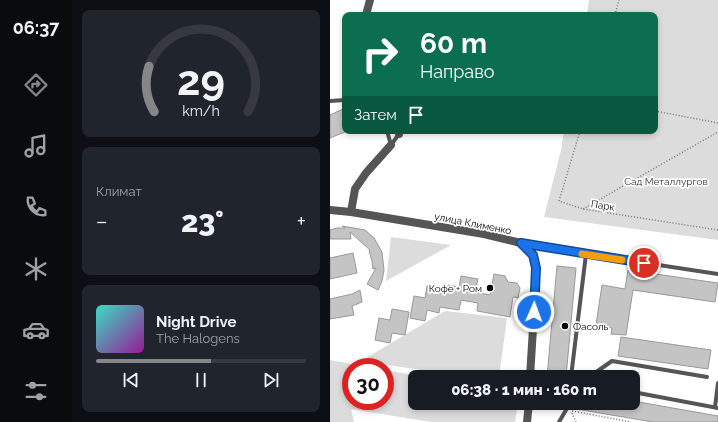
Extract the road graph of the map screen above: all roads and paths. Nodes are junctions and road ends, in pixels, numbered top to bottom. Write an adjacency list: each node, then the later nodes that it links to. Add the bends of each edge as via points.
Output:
1 (370, 0): 3 (street)
2 (619, 0): 4 (path)
3 (367, 12)
4 (615, 12)
5 (342, 100): 6 (lane)
6 (330, 101)
7 (658, 112): 8 (path)
8 (718, 123)
9 (718, 132): 14 (path)
10 (388, 134): 13 (lane)
11 (399, 134): 13 (lane)
12 (579, 134): 14 (path, Парк, via 559,202)
13 (391, 145): 16 (street, via 356,189)
14 (583, 209): 17 (path, Парк)
15 (330, 210): 16 (street, улица Клименко)
16 (351, 212): 18 (street, улица Клименко, via 484,234)
17 (718, 230)
18 (521, 243): 19 (lane); 21 (street, улица Клименко, via 533,255 536,268)
19 (586, 254): 20 (lane); 22 (lane)
20 (718, 274)
21 (530, 370)
22 (572, 370)
23 (599, 370): 24 (lane, via 612,361)
24 (707, 377)
25 (718, 383): 27 (lane)
26 (640, 393): 27 (lane)
27 (716, 407)
28 (528, 410): 31 (street)
29 (566, 410): 30 (path); 32 (lane)
30 (572, 412): 33 (path); 34 (path)
31 (527, 422)
32 (559, 422)
33 (576, 422)
34 (631, 422)

